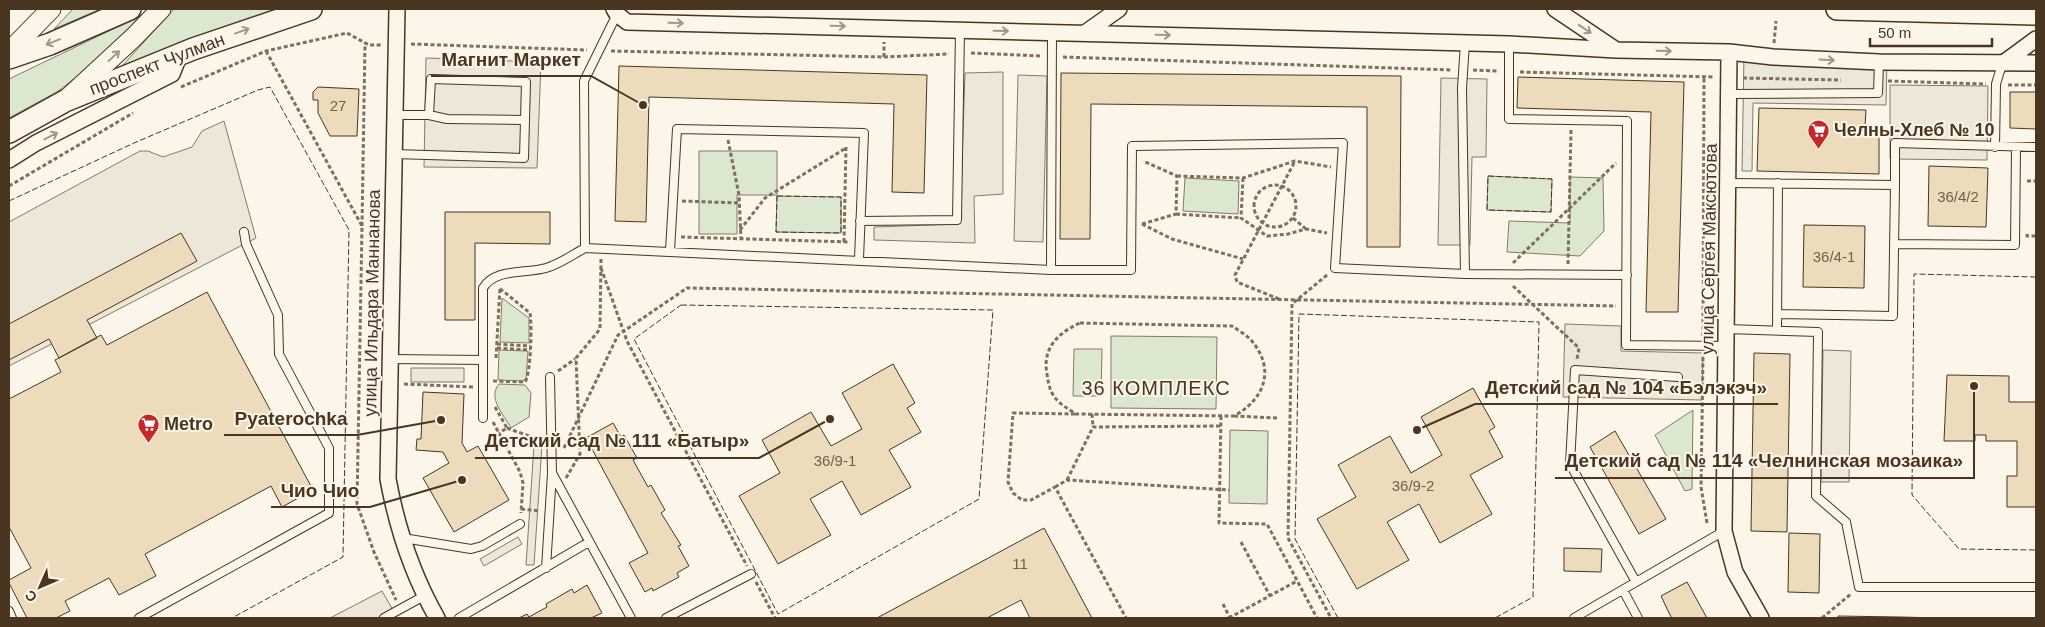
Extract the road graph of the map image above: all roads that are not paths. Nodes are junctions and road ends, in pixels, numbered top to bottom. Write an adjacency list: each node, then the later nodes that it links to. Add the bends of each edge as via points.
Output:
1 (51, 9): 18 (street)
2 (130, 9): 21 (main road, one-way to 21)
3 (160, 9): 26 (street, one-way to 3)
4 (310, 9): 20 (main road, проспект Чулман, one-way to 4)
5 (397, 9): 27 (street, улица Ильдара Маннанова)
6 (1119, 9): 13 (street)
7 (1555, 9): 17 (street, one-way to 17)
8 (1837, 9): 10 (main road)
9 (616, 12): 11 (street, one-way to 11, via 627,22); 42 (lane, via 584,81)
10 (2036, 14)
11 (960, 30): 12 (street, one-way to 12); 39 (lane, via 957,220)
12 (1052, 32): 13 (street); 45 (lane)
13 (1085, 33): 15 (street, one-way to 15)
14 (2036, 39): 23 (street)
15 (1465, 43): 16 (street); 46 (lane)
16 (1509, 44): 17 (street); 47 (lane, via 1509,118 1627,121)
17 (1616, 50): 19 (street, one-way to 19)
18 (9, 52)
19 (1729, 52): 22 (street, one-way to 22); 25 (street, улица Сергея Максютова)
20 (180, 54): 26 (main road, проспект Чулман); 35 (street, one-way to 20, via 172,74)
21 (9, 58)
22 (1879, 62): 23 (street); 25 (lane, via 1878,93)
23 (2002, 64): 24 (street); 31 (lane, via 1996,84)
24 (2036, 64)
25 (1729, 94): 36 (street, улица Сергея Максютова)
26 (65, 101): 30 (main road, проспект Чулман)
27 (395, 115): 28 (lane); 34 (street, улица Ильдара Маннанова)
28 (429, 115): 29 (lane, via 447,119); 29 (lane, via 430,79 526,82)
29 (525, 120): 34 (lane, via 524,158)
30 (9, 132)
31 (1995, 147): 32 (lane); 38 (lane, via 1894,143)
32 (2016, 147): 33 (lane); 41 (lane, via 2015,245)
33 (2036, 147)
34 (394, 154): 52 (street, улица Ильдара Маннанова)
35 (9, 160)
36 (1728, 183): 37 (lane); 49 (street, улица Сергея Максютова)
37 (1778, 183): 38 (lane); 48 (lane)
38 (1894, 185): 41 (lane)
39 (860, 221): 43 (lane, via 864,133 677,129); 44 (lane)
40 (244, 232): 70 (lane, via 246,244 278,315 279,354 329,448 329,512)
41 (1894, 244): 48 (lane, via 1893,316)
42 (585, 248): 43 (lane); 53 (lane, via 546,268 500,275 489,280 483,288)
43 (670, 251): 44 (lane)
44 (859, 259): 45 (lane)
45 (1050, 270): 46 (lane, via 1131,270 1132,146 1344,143 1335,268)
46 (1465, 274): 47 (lane)
47 (1627, 275): 51 (lane, via 1626,345)
48 (1777, 314): 50 (lane)
49 (1727, 329): 50 (lane); 51 (street, улица Сергея Максютова)
50 (1777, 330): 65 (lane, via 1818,332 1816,496 1846,522 1859,587)
51 (1727, 346): 59 (street, улица Сергея Максютова)
52 (390, 359): 53 (lane); 60 (street, улица Ильдара Маннанова, via 388,479)
53 (483, 360): 56 (lane)
54 (1678, 376): 64 (lane, via 1575,370 1570,464)
55 (550, 377): 57 (lane)
56 (483, 418)
57 (552, 474): 61 (lane); 62 (lane)
58 (520, 524): 60 (lane, via 471,549)
59 (1724, 531): 64 (lane); 78 (street, улица Сергея Максютова, via 1735,572)
60 (401, 537): 67 (street, улица Ильдара Маннанова)
61 (590, 542): 62 (lane); 74 (lane)
62 (546, 568): 73 (lane)
63 (751, 574): 75 (lane)
64 (1636, 582): 66 (lane)
65 (2036, 587)
66 (1623, 590): 76 (lane); 77 (lane)
67 (424, 596): 71 (lane); 72 (street, улица Ильдара Маннанова)
68 (9, 611): 69 (lane)
69 (12, 618)
70 (139, 618)
71 (384, 618)
72 (437, 618)
73 (459, 618)
74 (631, 618)
75 (666, 618)
76 (1574, 618)
77 (1638, 618)
78 (1761, 618)

